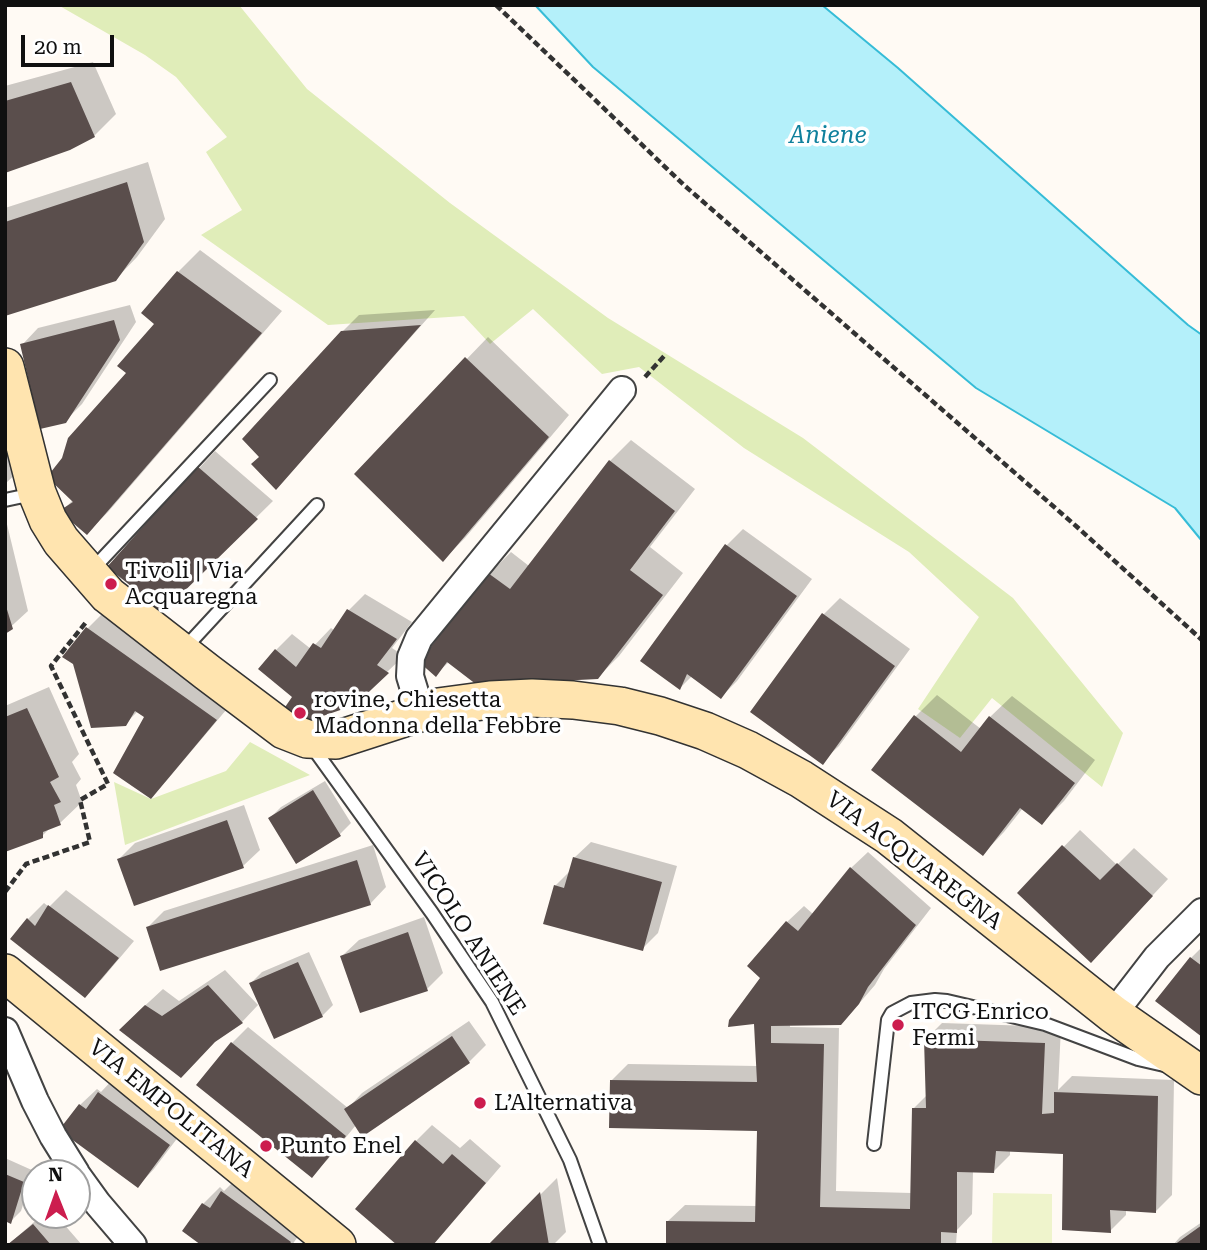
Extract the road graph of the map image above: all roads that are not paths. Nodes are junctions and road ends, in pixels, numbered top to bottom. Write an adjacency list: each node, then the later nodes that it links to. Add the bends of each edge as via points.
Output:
1 (5, 367): 4 (main road, VIA ACQUAREGNA)
2 (270, 380): 6 (lane)
3 (622, 390): 8 (street, via 419,638 410,666)
4 (21, 497): 6 (main road, VIA ACQUAREGNA, via 42,508 53,530)
5 (317, 505): 7 (lane)
6 (98, 584): 7 (main road, VIA ACQUAREGNA)
7 (181, 652): 9 (main road, VIA ACQUAREGNA, via 272,722)
8 (421, 712): 9 (main road, VIA ACQUAREGNA, via 345,738); 12 (main road, VIA ACQUAREGNA, via 490,700 573,700 660,716 722,738 793,775 888,836)
9 (307, 739): 20 (lane, VICOLO ANIENE, via 492,1002 570,1160)
10 (1202, 912): 12 (street, via 1157,957)
11 (5, 973): 19 (main road, VIA EMPOLITANA)
12 (1113, 1014): 14 (main road, VIA ACQUAREGNA)
13 (5, 1031): 16 (street, via 44,1120)
14 (1200, 1075): 15 (lane, via 1138,1059 1045,1024 947,1001 911,1003 888,1020)
15 (874, 1144)
16 (67, 1159)
17 (91, 1194): 18 (street)
18 (133, 1245)
19 (337, 1245)
20 (600, 1245)

